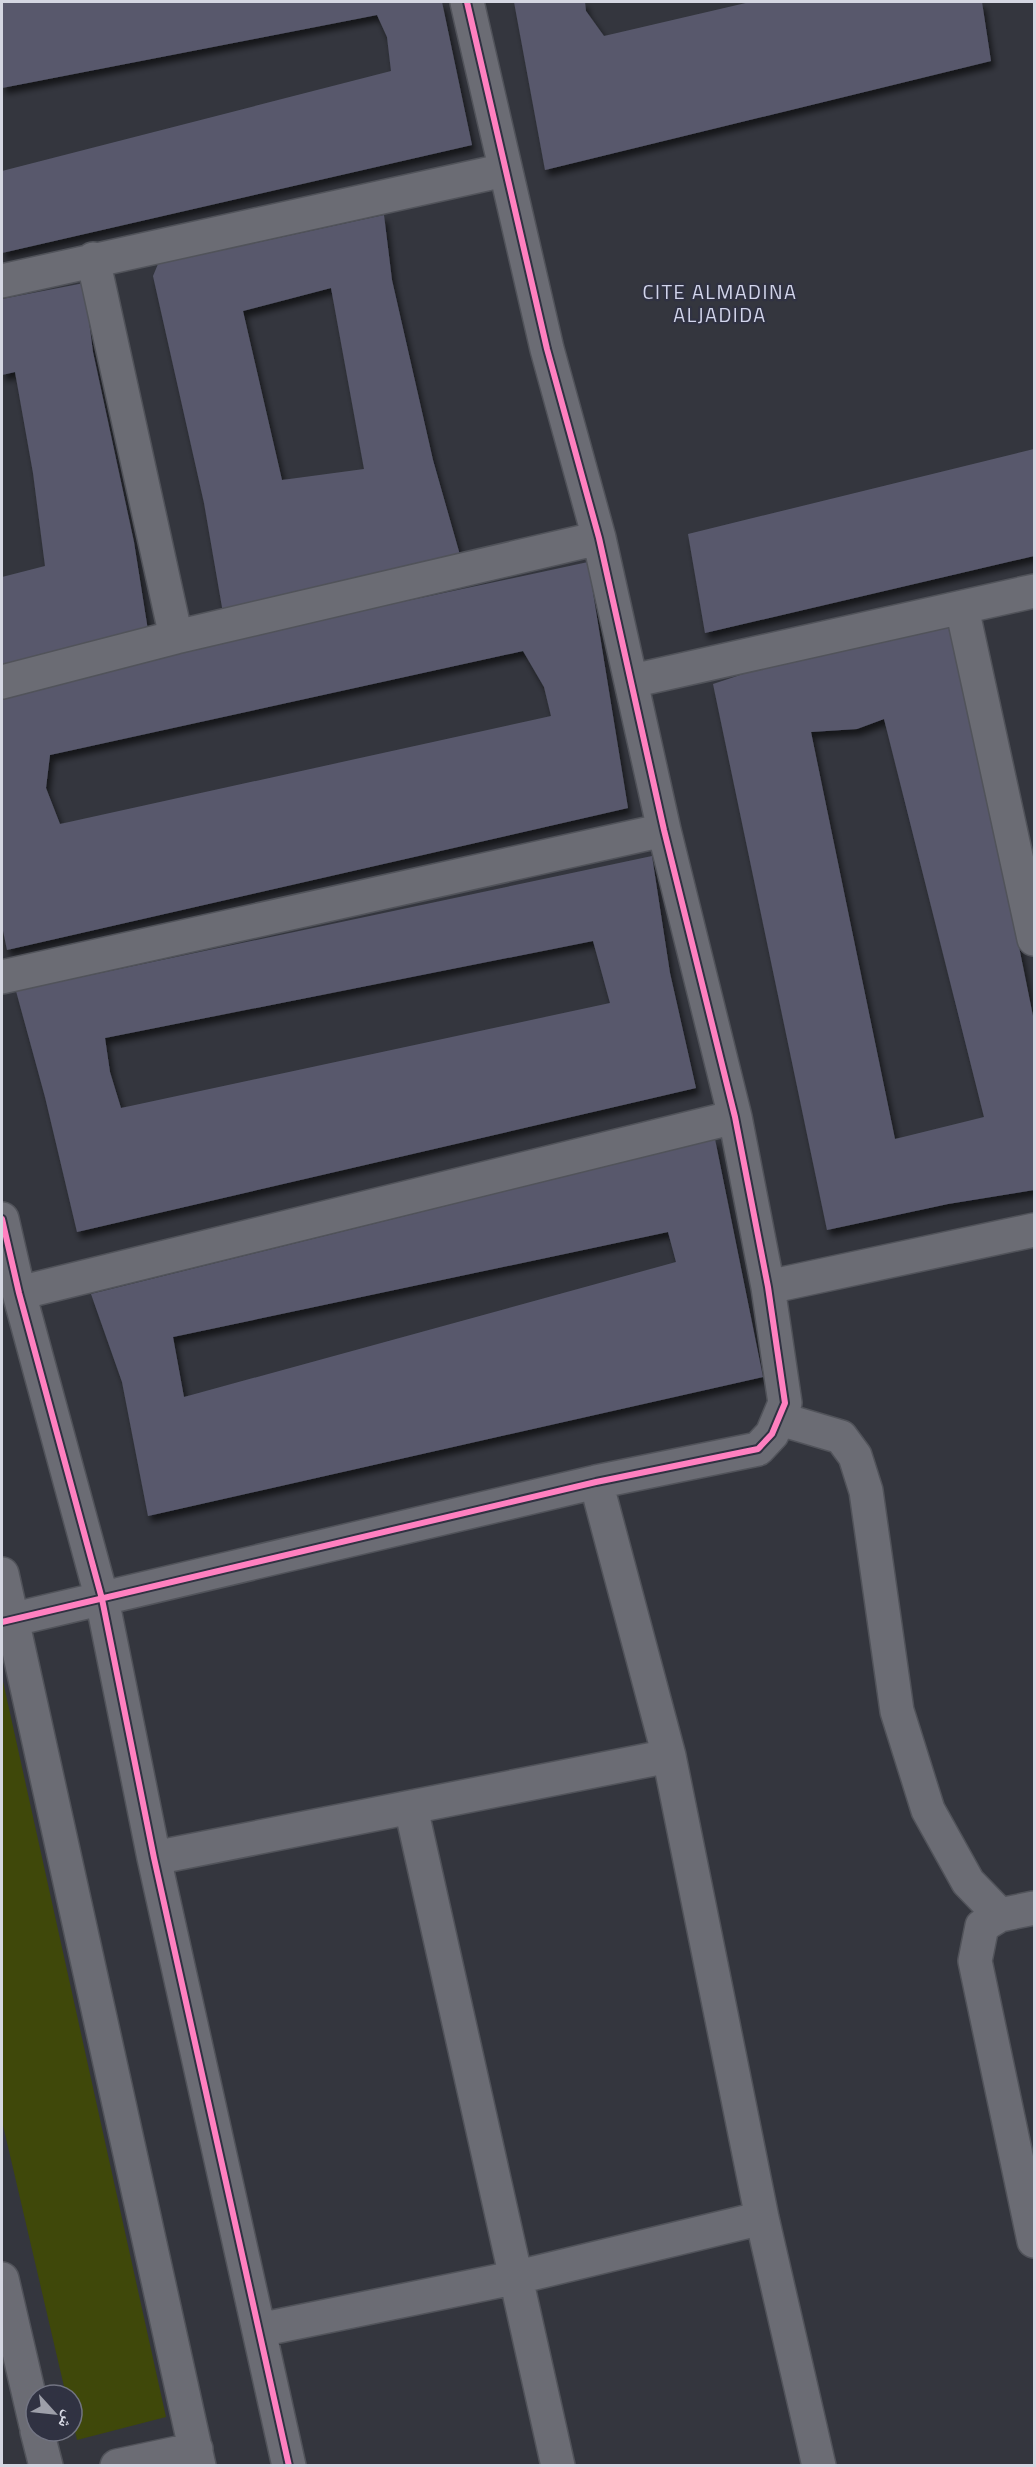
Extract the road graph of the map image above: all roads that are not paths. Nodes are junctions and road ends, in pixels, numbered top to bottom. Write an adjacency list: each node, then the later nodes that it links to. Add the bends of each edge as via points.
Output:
1 (467, 2): 2 (street)
2 (505, 170): 3 (street); 5 (street, via 547,349)
3 (93, 260): 4 (street); 8 (street)
4 (2, 281)
5 (599, 538): 8 (street); 9 (street)
6 (1035, 591): 7 (street)
7 (962, 608): 9 (street); 12 (street)
8 (176, 637): 10 (street)
9 (632, 681): 11 (street)
10 (2, 682)
11 (664, 830): 13 (street); 14 (street)
12 (1035, 939)
13 (2, 978)
14 (735, 1117): 17 (street); 18 (street)
15 (2, 1219): 18 (street)
16 (1035, 1230): 17 (street)
17 (768, 1287): 19 (street, via 785,1403)
18 (19, 1293): 22 (street)
19 (780, 1419): 20 (street, via 758,1449); 28 (street, via 841,1437 855,1456 867,1491 897,1711 928,1810 968,1882)
20 (596, 1482): 22 (street); 24 (street)
21 (2, 1574): 23 (street)
22 (102, 1599): 23 (street); 26 (street)
23 (7, 1621): 36 (street)
24 (669, 1756): 25 (street); 29 (street)
25 (411, 1808): 26 (street); 31 (street)
26 (154, 1858): 33 (street)
27 (1035, 1908): 28 (street)
28 (1000, 1915): 30 (street, via 982,1926 975,1961)
29 (762, 2218): 31 (street); 41 (street)
30 (1035, 2241)
31 (518, 2277): 33 (street); 40 (street)
32 (2, 2279): 34 (street)
33 (259, 2330): 39 (street)
34 (26, 2383)
35 (41, 2443): 37 (street)
36 (197, 2457): 38 (street)
37 (46, 2466)
38 (117, 2466)
39 (289, 2466)
40 (558, 2466)
41 (819, 2466)

